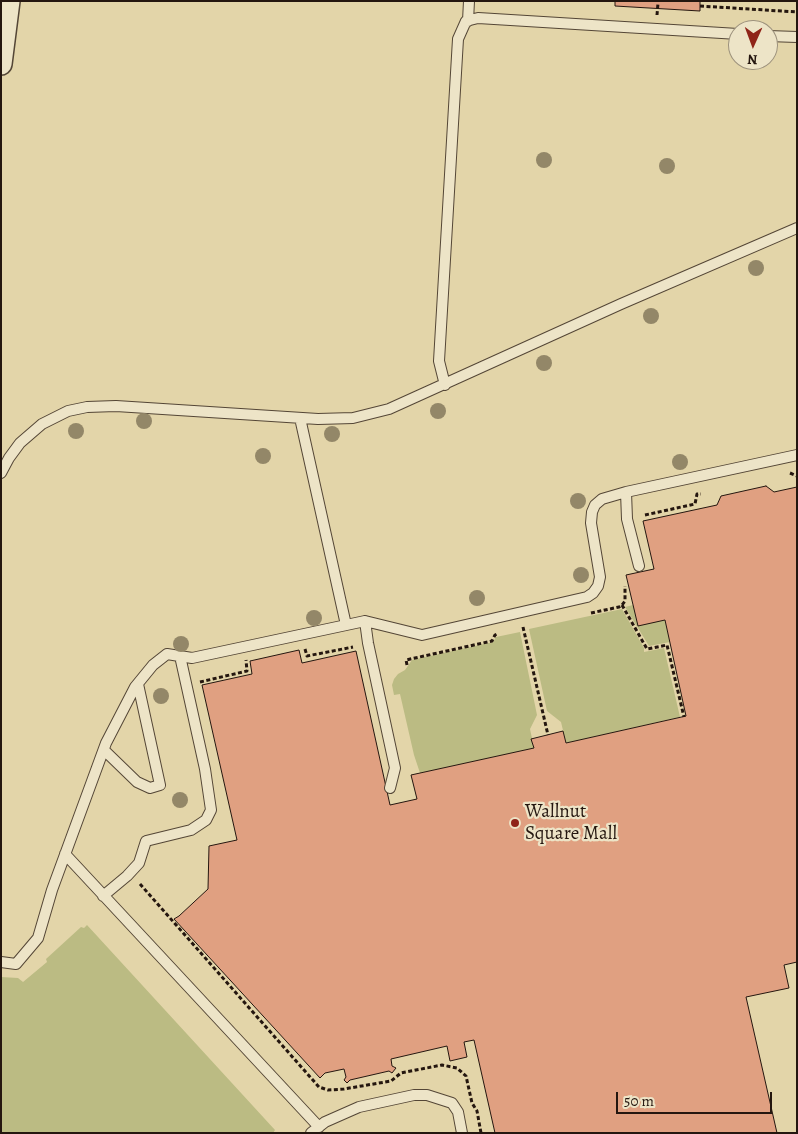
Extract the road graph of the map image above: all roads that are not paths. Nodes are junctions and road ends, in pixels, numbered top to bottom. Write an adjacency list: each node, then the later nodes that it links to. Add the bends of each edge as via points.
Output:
1 (8, 1): 7 (street)
2 (469, 1): 3 (lane)
3 (468, 21): 4 (lane, via 478,18); 9 (lane, via 458,39 439,362)
4 (728, 33)
5 (778, 36): 6 (lane)
6 (797, 37)
7 (1, 64)
8 (797, 228): 9 (lane)
9 (445, 384): 10 (lane, via 389,409 353,418)
10 (300, 418): 12 (lane, via 87,407 68,411 42,424 20,443); 16 (lane)
11 (797, 455): 13 (lane)
12 (1, 473)
13 (626, 492): 14 (lane, via 627,519); 15 (lane, via 602,499 592,512 600,576 593,593 586,597 422,635)
14 (639, 566)
15 (365, 621): 16 (lane); 20 (lane, via 395,768)
16 (346, 625): 17 (lane, via 192,658)
17 (180, 656): 18 (lane, via 167,654 152,665); 22 (lane, via 211,810 206,820 191,830 146,841 139,863)
18 (138, 684): 19 (lane); 19 (lane, via 160,786 150,788 137,782)
19 (104, 750): 21 (lane)
20 (390, 788)
21 (65, 854): 22 (lane); 23 (lane, via 38,938 16,964)
22 (103, 896): 24 (lane)
23 (1, 962)
24 (315, 1130): 25 (lane, via 359,1107 427,1095 452,1103 458,1112)
25 (462, 1133)

